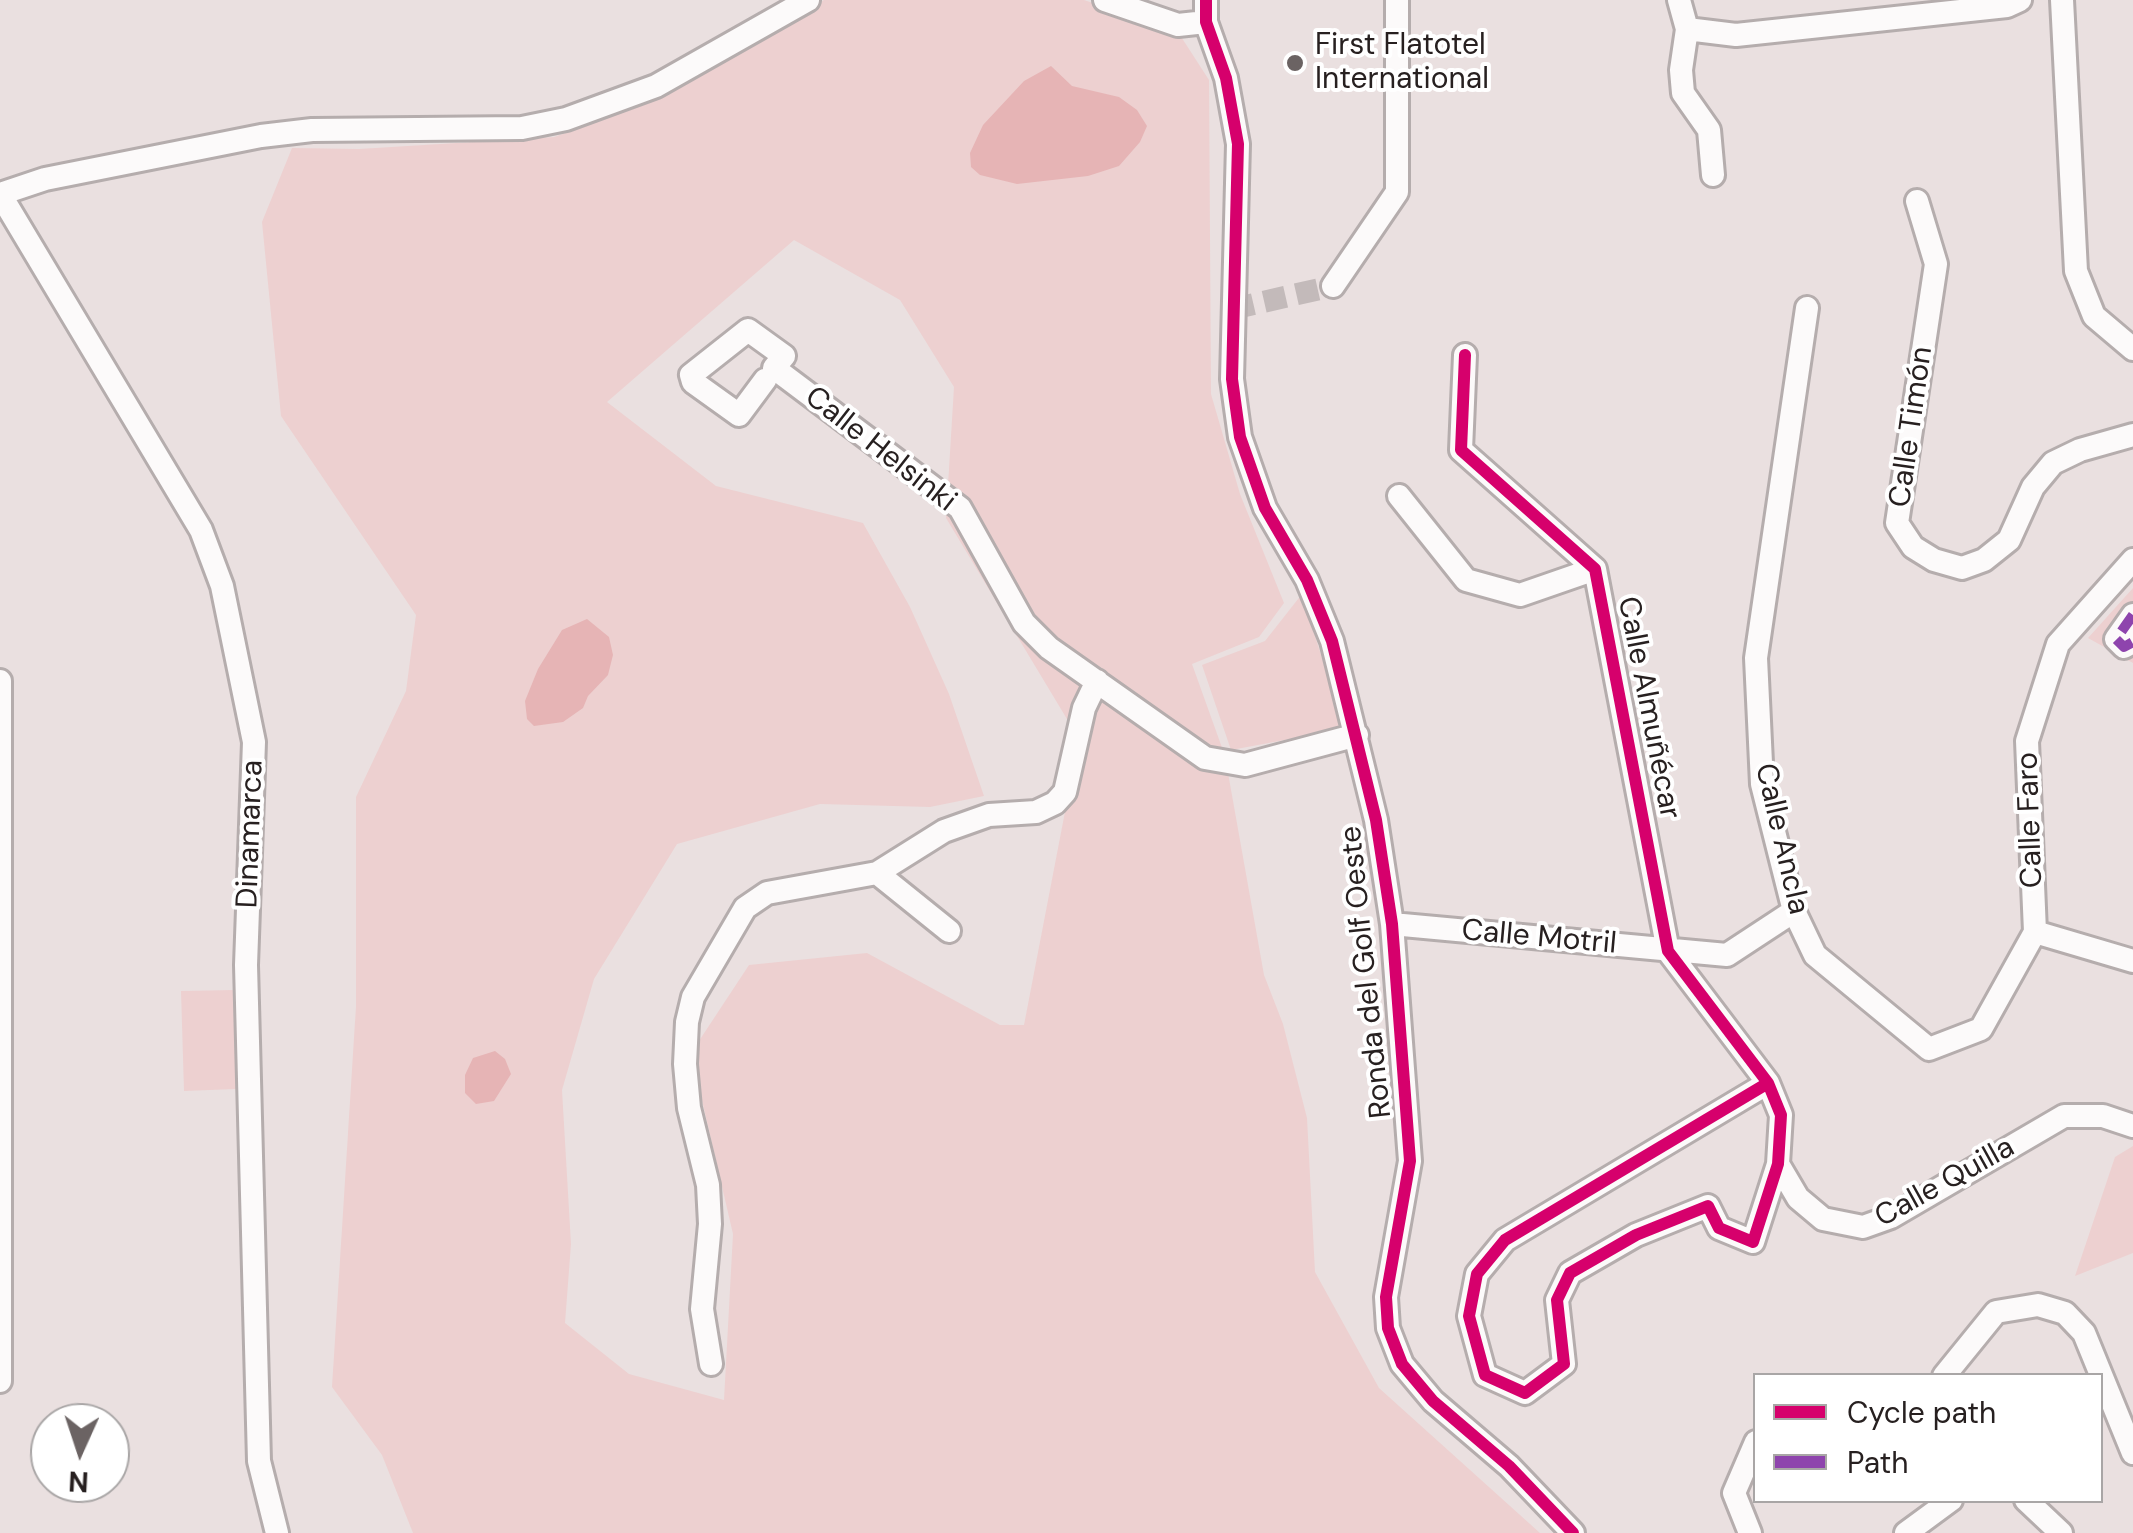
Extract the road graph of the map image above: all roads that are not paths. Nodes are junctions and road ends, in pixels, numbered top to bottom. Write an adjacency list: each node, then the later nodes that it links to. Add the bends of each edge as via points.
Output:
1 (808, 0): 12 (street, via 656,86 566,119 464,132 295,132)
2 (1105, 0): 9 (street, Ronda del Golf Oeste)
3 (1165, 0): 9 (street)
4 (1397, 0): 14 (street, via 1397,192)
5 (1679, 0): 10 (street)
6 (2020, 0): 10 (street, via 1736,35)
7 (2062, 0): 16 (street, via 2076,272 2094,316)
8 (1206, 11): 9 (street, Ronda del Golf Oeste); 27 (street, Ronda del Golf Oeste, via 1238,144 1232,378 1240,437 1266,508 1308,580)
9 (1178, 25)
10 (1687, 29): 11 (street, via 1683,93 1709,130)
11 (1713, 175)
12 (0, 194): 47 (street, Dinamarca, via 202,530 222,586 250,722 255,804 246,964 258,1460)
13 (1917, 201): 19 (street, Calle Timón, via 1936,264 1898,523 1912,547 1962,568 1984,560 2009,540 2033,487 2053,462)
14 (1332, 286)
15 (1807, 308): 29 (street, Calle Ancla, via 1756,658 1762,784)
16 (2133, 349)
17 (1465, 355): 22 (street, Calle Almuñécar, via 1461,450)
18 (765, 380): 26 (street, Calle Helsinki, via 739,415 691,374 748,330 784,356 774,368 960,508 1024,622)
19 (2133, 435)
20 (1399, 496): 22 (street, Calle Almuñécar, via 1466,580 1520,595)
21 (2133, 560): 32 (street, Calle Faro, via 2058,644 2028,742)
22 (1596, 569): 33 (street, Calle Almuñécar)
23 (2133, 615): 24 (street, via 2116,639 2124,647)
24 (2133, 642)
25 (0, 681): 42 (street)
26 (1097, 682): 27 (street, Calle Helsinki, via 1184,745 1223,764); 28 (street, via 1084,708 1065,792 1055,803 944,831)
27 (1358, 735): 30 (street, Ronda del Golf Oeste)
28 (877, 874): 31 (street); 38 (street, via 767,893 745,908 694,997 685,1064 708,1184 702,1309)
29 (1794, 911): 32 (street, Calle Ancla, via 1815,955 1930,1049 1982,1029); 33 (street, Calle Motril, via 1727,955)
30 (1392, 924): 33 (street, Calle Motril); 48 (street, Ronda del Golf Oeste, via 1410,1161 1386,1297 1388,1328 1402,1364 1433,1400)
31 (949, 931)
32 (2034, 932): 34 (street)
33 (1668, 950): 35 (street)
34 (2133, 961)
35 (1768, 1082): 37 (street, via 1781,1115); 37 (street, via 1505,1240 1476,1274 1468,1316 1485,1375 1525,1393 1564,1364 1557,1300 1570,1273 1636,1235 1708,1206 1719,1228 1753,1242)
36 (2133, 1126): 37 (street, Calle Quilla, via 2103,1116 2064,1116 1863,1227 1823,1219 1798,1198)
37 (1778, 1164)
38 (711, 1364)
39 (1946, 1373): 40 (street, via 1996,1312 2038,1306 2064,1313 2084,1333)
40 (2100, 1373)
41 (2103, 1380): 44 (street)
42 (0, 1382)
43 (1753, 1449): 49 (street, via 1734,1493)
44 (2133, 1453)
45 (1947, 1503): 50 (street)
46 (2029, 1503): 51 (street)
47 (277, 1533)
48 (1573, 1533)
49 (1750, 1533)
50 (1906, 1533)
51 (2061, 1533)

